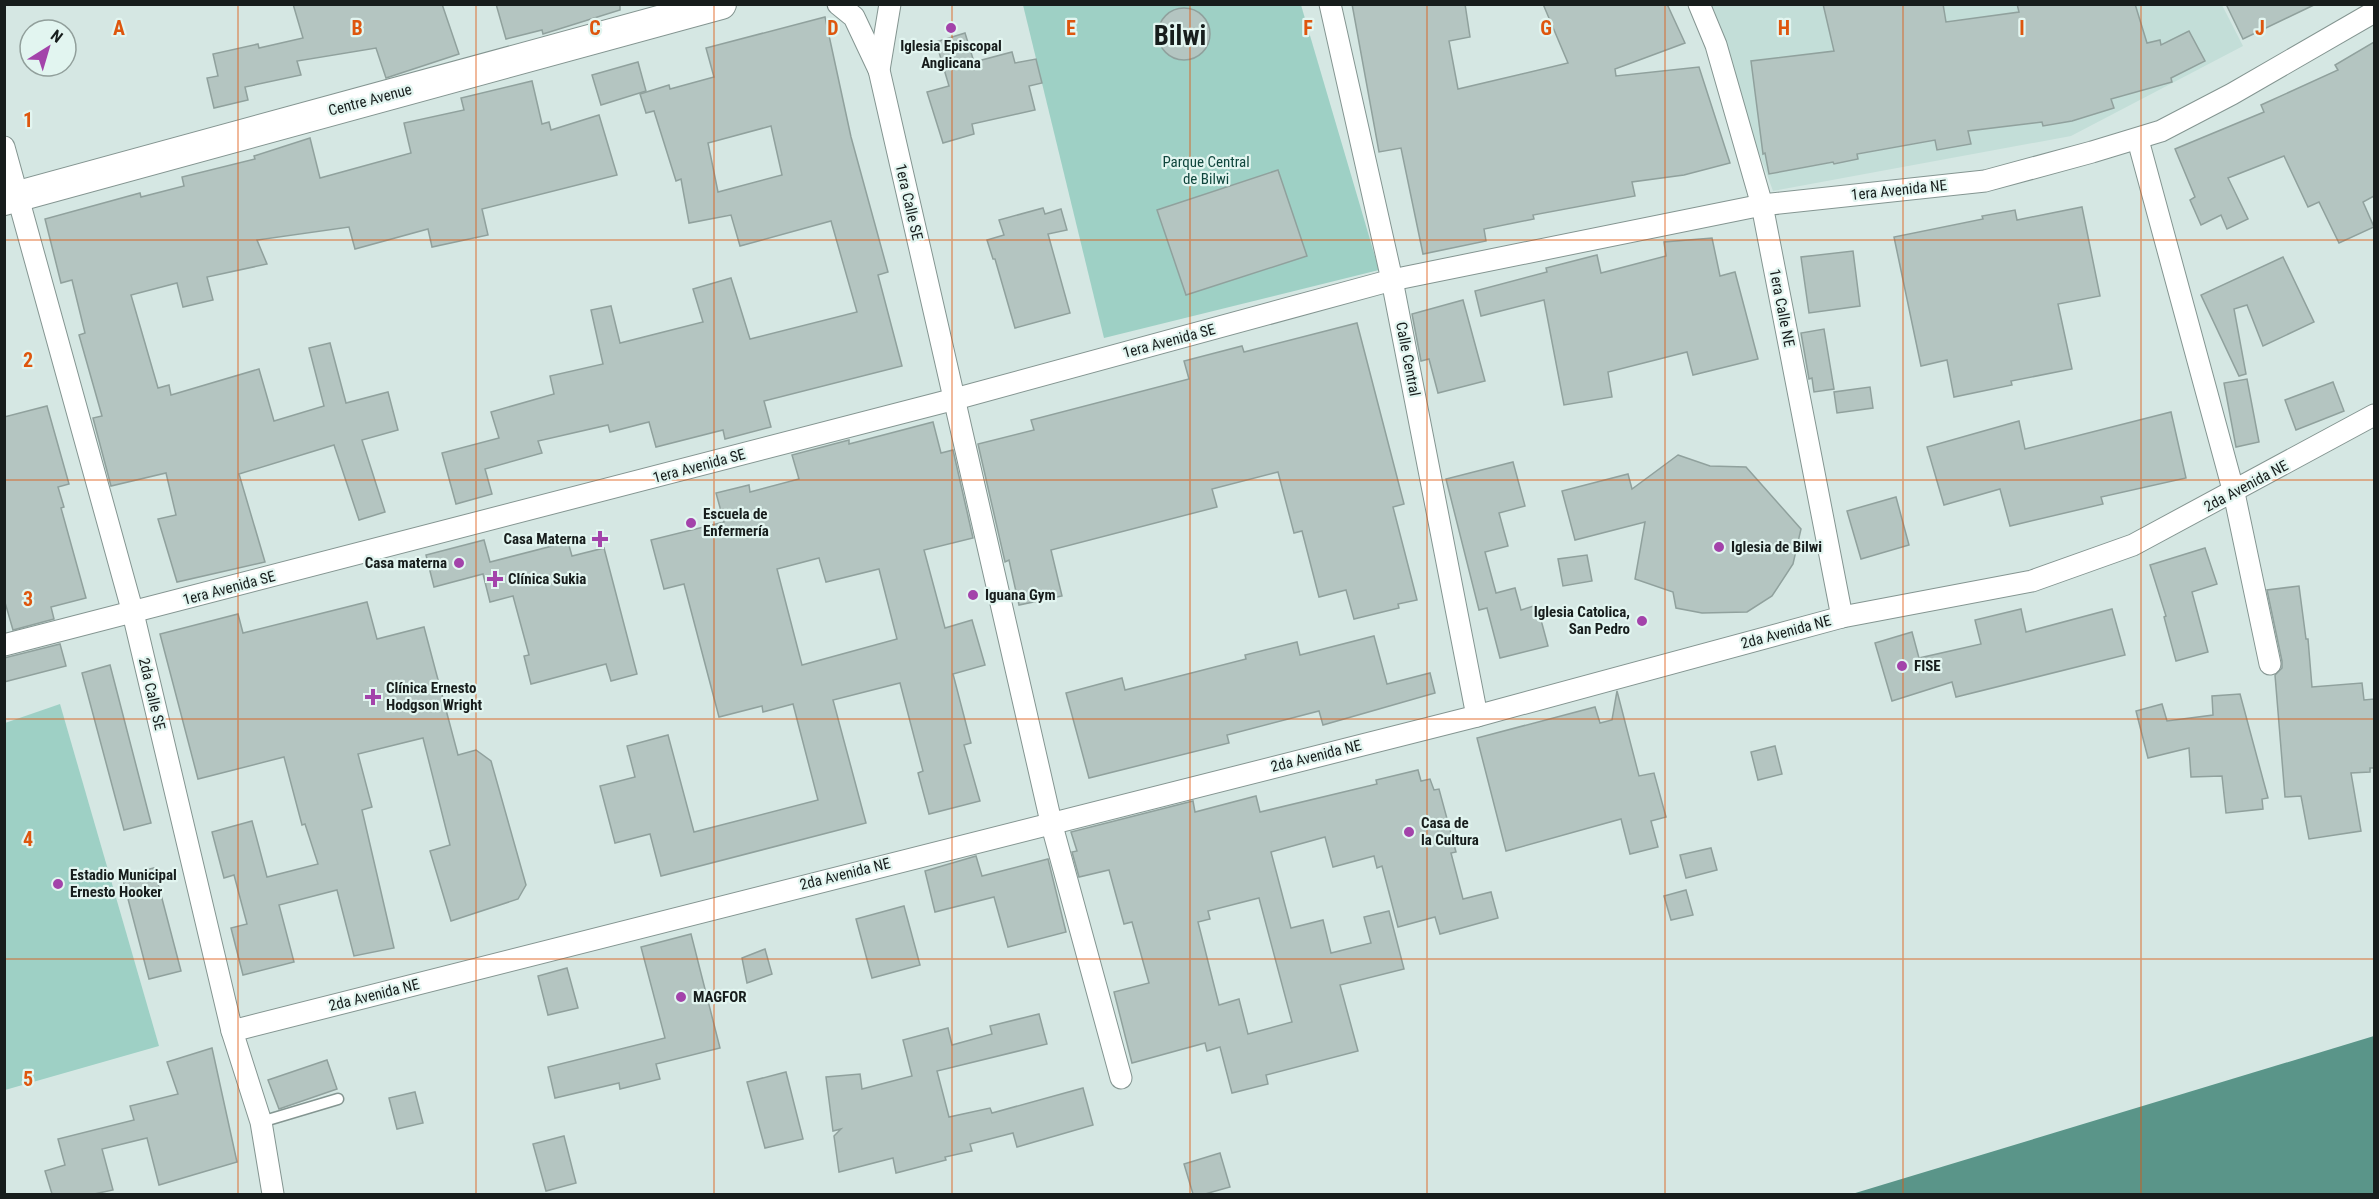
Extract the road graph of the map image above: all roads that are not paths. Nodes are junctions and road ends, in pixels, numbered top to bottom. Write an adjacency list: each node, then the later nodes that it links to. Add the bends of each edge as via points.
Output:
1 (721, 4): 10 (street, Centre Avenue)
2 (838, 4): 7 (street, via 854,17)
3 (890, 4): 7 (street, 1era Calle SE)
4 (1330, 4): 12 (street, Calle Central)
5 (1699, 4): 11 (street, 1era Calle NE, via 1716,45)
6 (2374, 12): 8 (street, 1era Avenida NE, via 2232,94)
7 (879, 70): 13 (street, 1era Calle SE)
8 (2138, 140): 11 (street, 1era Avenida NE, via 1985,181); 15 (street)
9 (4, 147): 10 (street, 2da Calle SE)
10 (12, 198): 16 (street, 2da Calle SE)
11 (1762, 205): 12 (street, 1era Avenida NE); 17 (street, 1era Calle NE)
12 (1392, 280): 13 (street, 1era Avenida SE); 20 (street, Calle Central)
13 (955, 399): 16 (street, 1era Avenida SE); 21 (street, 1era Calle SE)
14 (2374, 415): 15 (street, 2da Avenida NE)
15 (2234, 493): 17 (street, 2da Avenida NE, via 2133,545 2032,580); 19 (street)
16 (133, 613): 18 (street, 1era Avenida SE); 22 (street, 2da Calle SE)
17 (1842, 617): 20 (street, 2da Avenida NE)
18 (4, 645)
19 (2270, 664)
20 (1478, 716): 21 (street, 2da Avenida NE)
21 (1051, 822): 22 (street, 2da Avenida NE); 23 (street, 1era Calle SE)
22 (232, 1031): 25 (street, 2da Calle SE)
23 (1121, 1078)
24 (338, 1099): 25 (lane)
25 (261, 1122): 26 (street, 2da Calle SE)
26 (273, 1194)

